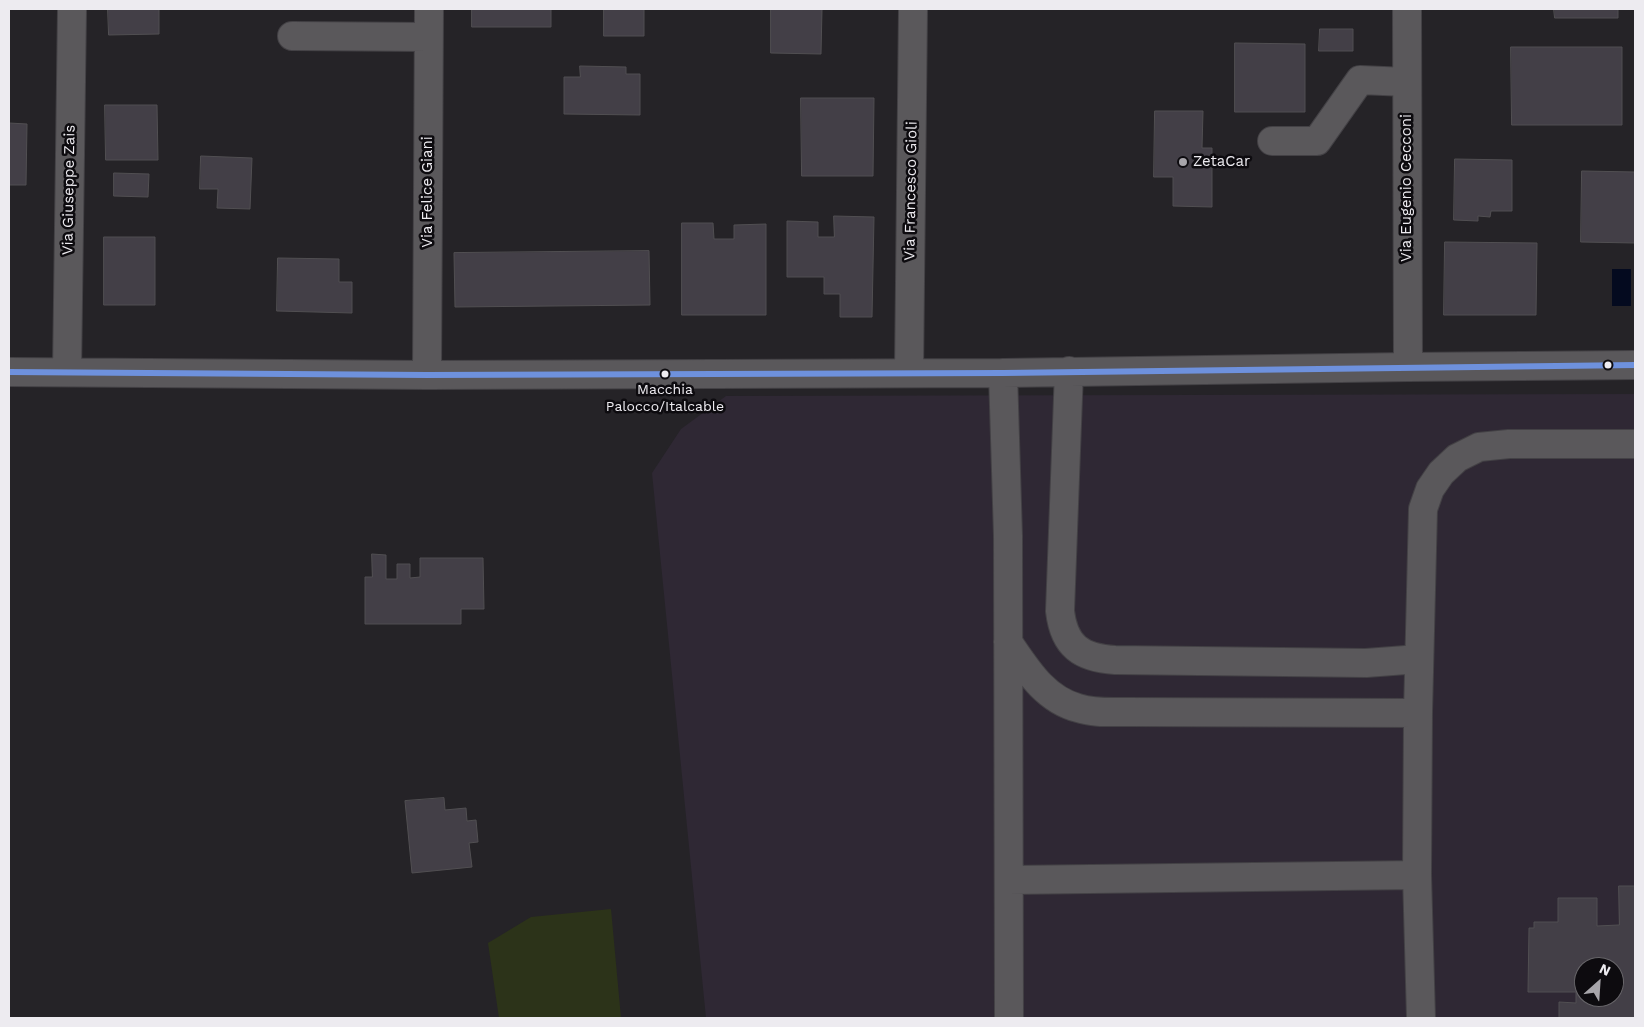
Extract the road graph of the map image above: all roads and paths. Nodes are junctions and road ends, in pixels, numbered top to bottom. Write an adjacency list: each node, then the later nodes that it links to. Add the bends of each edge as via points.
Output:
1 (72, 9): 13 (street, Via Giuseppe Zais)
2 (428, 9): 6 (street, Via Felice Giani)
3 (913, 9): 14 (street, Via Francesco Gioli)
4 (1406, 9): 7 (street, Via Eugenio Cecconi)
5 (292, 36): 6 (street)
6 (428, 36): 16 (street, Via Felice Giani)
7 (1407, 82): 8 (street, via 1360,80 1317,141); 10 (street, Via Eugenio Cecconi)
8 (1272, 141)
9 (1635, 366): 10 (street)
10 (1408, 367): 11 (street)
11 (1069, 371): 15 (street); 19 (street, via 1060,611 1065,634 1073,646 1089,656 1115,660 1366,663)
12 (9, 372): 13 (street)
13 (67, 372): 16 (street)
14 (909, 373): 15 (street); 16 (street)
15 (1002, 373): 18 (street)
16 (427, 375)
17 (1635, 444): 19 (street, via 1479,447 1457,458 1441,473 1430,489 1423,509)
18 (1008, 642): 20 (street, via 1046,691 1077,708 1093,711); 22 (street)
19 (1419, 659): 20 (street)
20 (1418, 713): 21 (street)
21 (1417, 875): 22 (street); 24 (street)
22 (1008, 880): 23 (street)
23 (1009, 1018)
24 (1422, 1018)

